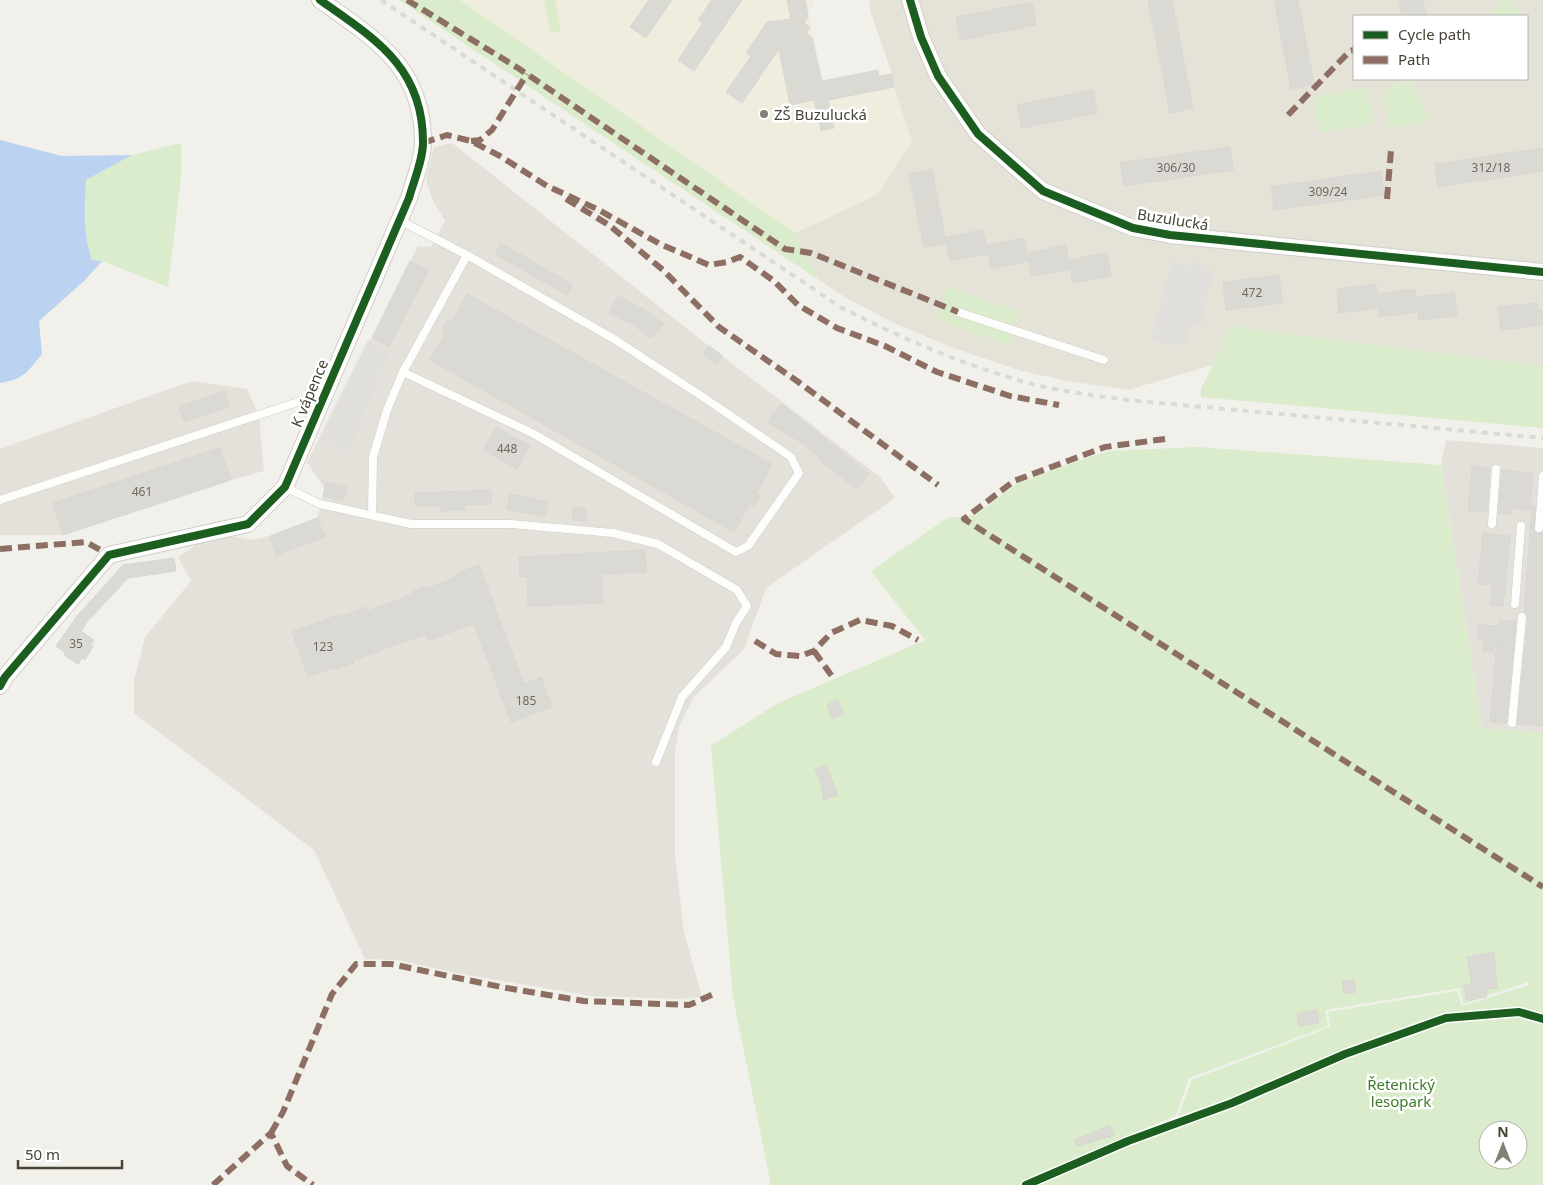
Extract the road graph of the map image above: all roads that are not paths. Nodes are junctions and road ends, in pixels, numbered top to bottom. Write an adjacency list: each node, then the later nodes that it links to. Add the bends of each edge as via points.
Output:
1 (320, 0): 3 (street, K vápence, via 368,34 392,58 410,80 419,103 423,143 409,198)
2 (910, 0): 5 (street, Buzulucká, via 938,76 978,134 1043,191 1133,228 1170,235)
3 (399, 220): 4 (lane); 9 (street, K vápence)
4 (467, 255): 8 (lane); 8 (lane, via 614,339 706,399 791,457 799,474 748,546 736,552 534,434)
5 (1543, 272)
6 (958, 312): 7 (lane)
7 (1104, 360)
8 (404, 372): 14 (lane, via 387,410 373,457)
9 (322, 398): 12 (street, K vápence); 13 (lane, via 301,402)
10 (1496, 469): 15 (lane)
11 (1543, 476): 17 (lane)
12 (285, 487): 14 (lane, via 320,504); 20 (street, K vápence, via 248,524 109,555)
13 (0, 500)
14 (372, 515): 22 (lane, via 411,524 511,524 612,532 658,544 737,590 747,606 726,647 682,698)
15 (1492, 524)
16 (1520, 526): 18 (lane)
17 (1539, 528)
18 (1515, 604)
19 (1522, 617): 21 (lane)
20 (0, 686)
21 (1512, 723)
22 (656, 762)
23 (1543, 1019): 24 (lane, via 1520,1012 1446,1018 1345,1054)
24 (1026, 1185)

